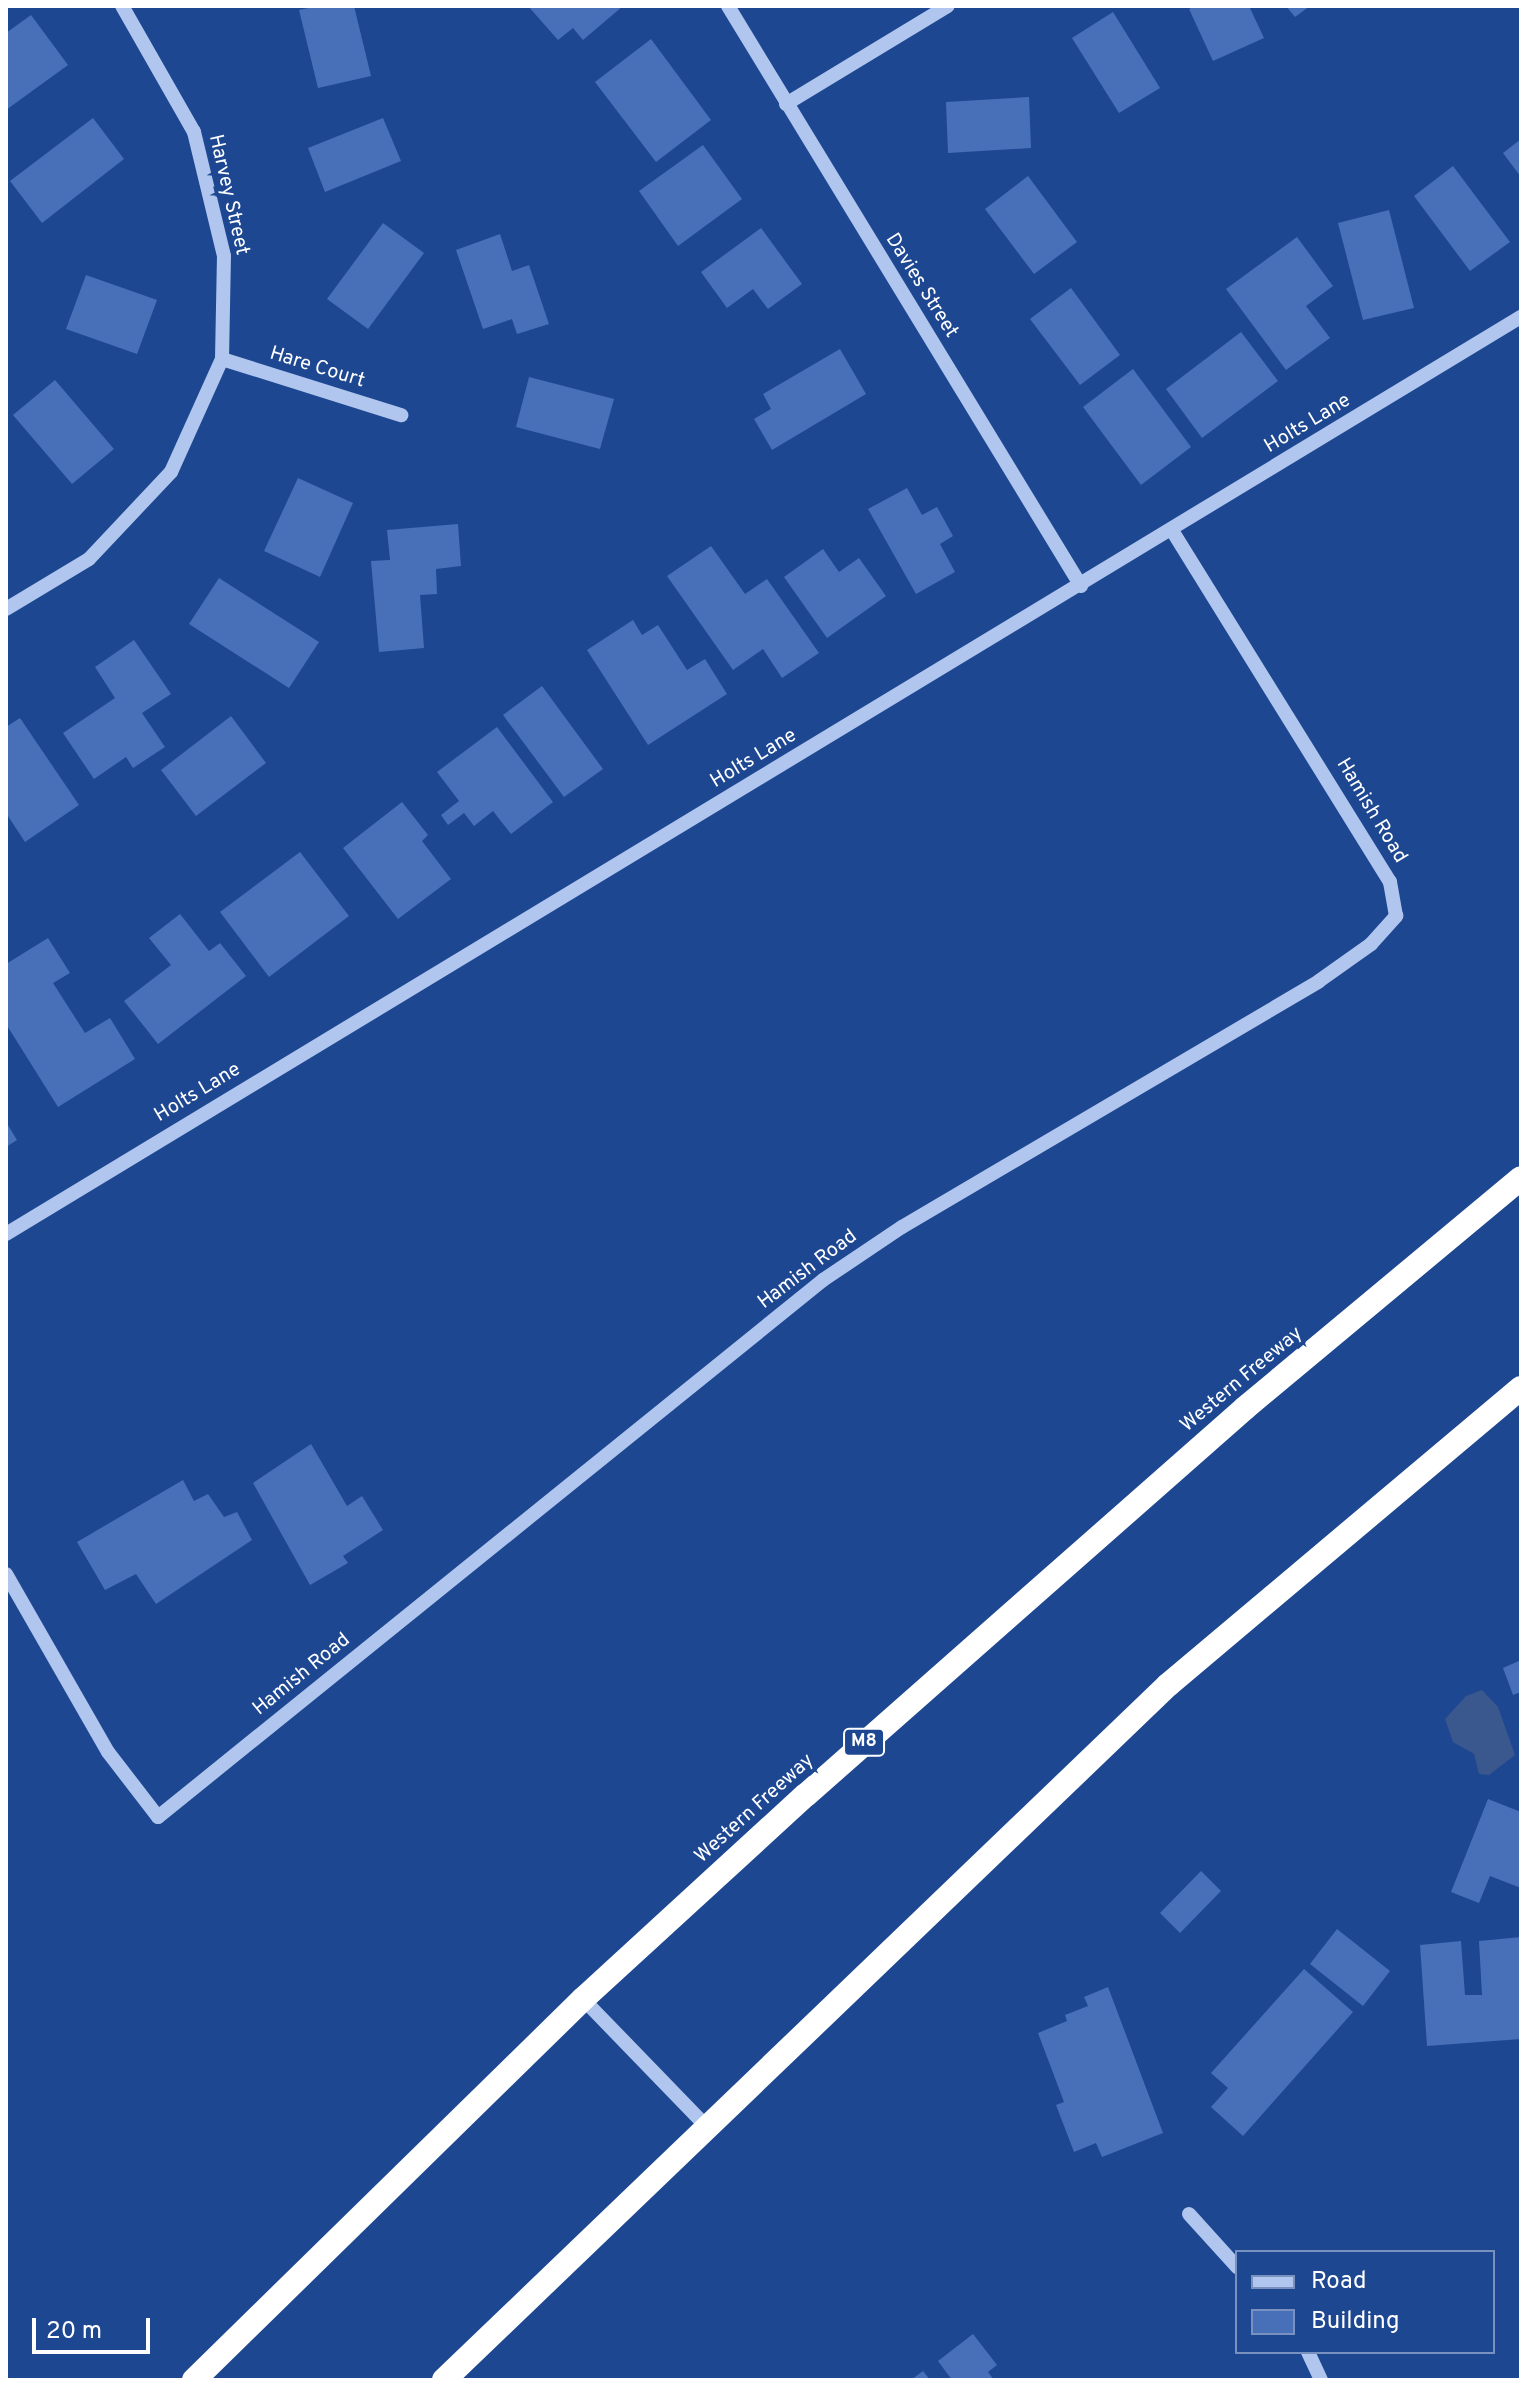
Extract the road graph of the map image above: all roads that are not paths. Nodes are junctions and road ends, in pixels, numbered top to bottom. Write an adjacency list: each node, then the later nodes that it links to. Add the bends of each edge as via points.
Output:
1 (122, 6): 6 (street, Harvey Street, via 194,132 224,256)
2 (728, 6): 4 (street, Davies Street)
3 (948, 6): 4 (street)
4 (786, 104): 9 (street, Davies Street)
5 (1521, 317): 8 (street, Holts Lane)
6 (222, 359): 7 (street, Hare Court); 10 (street, Harvey Street, via 171,472 89,559)
7 (401, 415)
8 (1172, 530): 9 (street, Holts Lane); 14 (street, Hamish Road, via 1390,882 1396,916 1380,936 1319,981 1072,1123 823,1280 158,1817 108,1752)
9 (1081, 586): 12 (street, Holts Lane)
10 (6, 609)
11 (1521, 1178): 15 (highway, Western Freeway / M8, via 1013,1608)
12 (6, 1234)
13 (1521, 1388): 16 (highway, via 1168,1685)
14 (6, 1574)
15 (583, 1999): 16 (street); 19 (highway, Western Freeway / M8)
16 (708, 2128): 23 (highway)
17 (1189, 2214): 18 (street)
18 (1235, 2265)
19 (235, 2337): 21 (highway); 22 (highway, Western Freeway / M8)
20 (1309, 2354): 24 (street)
21 (183, 2380)
22 (194, 2380)
23 (444, 2380)
24 (1321, 2380)

